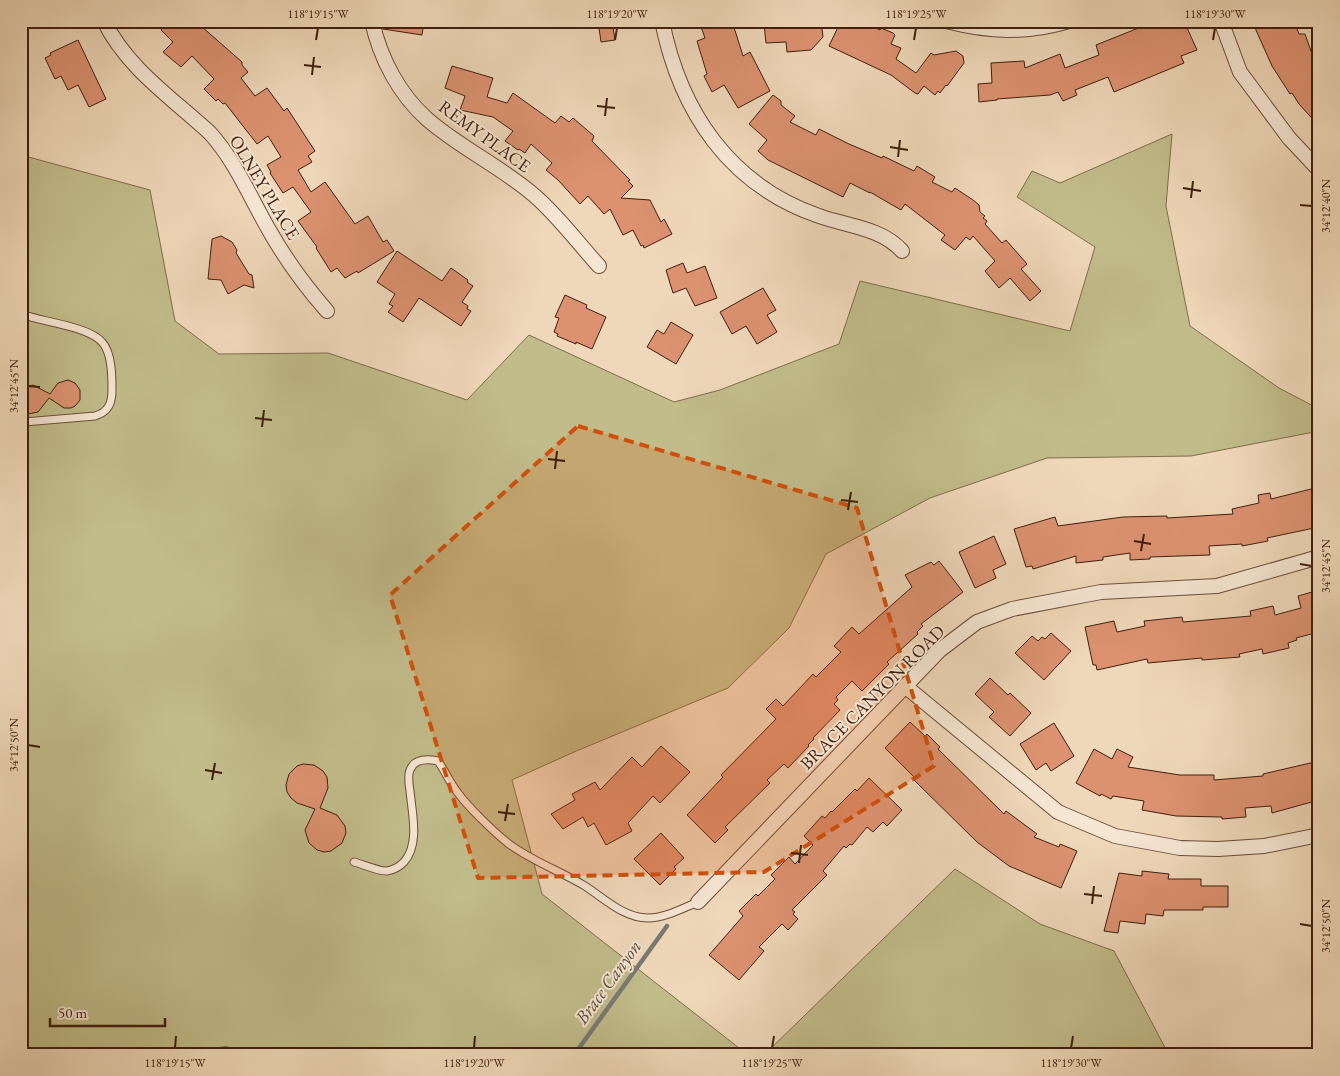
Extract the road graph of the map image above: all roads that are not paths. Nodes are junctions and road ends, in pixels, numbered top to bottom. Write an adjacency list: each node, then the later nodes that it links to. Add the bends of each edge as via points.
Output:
1 (104, 21): 10 (street, OLNEY PLACE, via 116,43 139,70 220,144 293,270)
2 (372, 21): 9 (street, REMY PLACE, via 384,59 415,106 440,128 535,196)
3 (662, 21): 8 (street, via 674,70 691,107 738,167 782,200 816,216 877,233)
4 (946, 21): 5 (street, via 994,31 1044,28)
5 (1069, 21)
6 (1221, 21): 7 (street, via 1240,72 1289,138)
7 (1319, 170)
8 (902, 251)
9 (599, 266)
10 (327, 311)
11 (21, 314): 12 (lane, via 91,334 102,342 108,355 112,400 104,414)
12 (24, 422)
13 (1319, 557): 14 (street, BRACE CANYON ROAD, via 1217,586 1101,592 1012,609 977,622 940,650)
14 (905, 686): 15 (street, via 1058,812 1115,836 1180,848 1218,850 1264,846); 17 (street, BRACE CANYON ROAD)
15 (1319, 835)
16 (354, 862): 17 (lane, via 386,872 398,868 408,857 413,841 410,770 415,763 427,758 438,761 458,794 509,844 564,873 627,915 663,916)
17 (698, 902)

